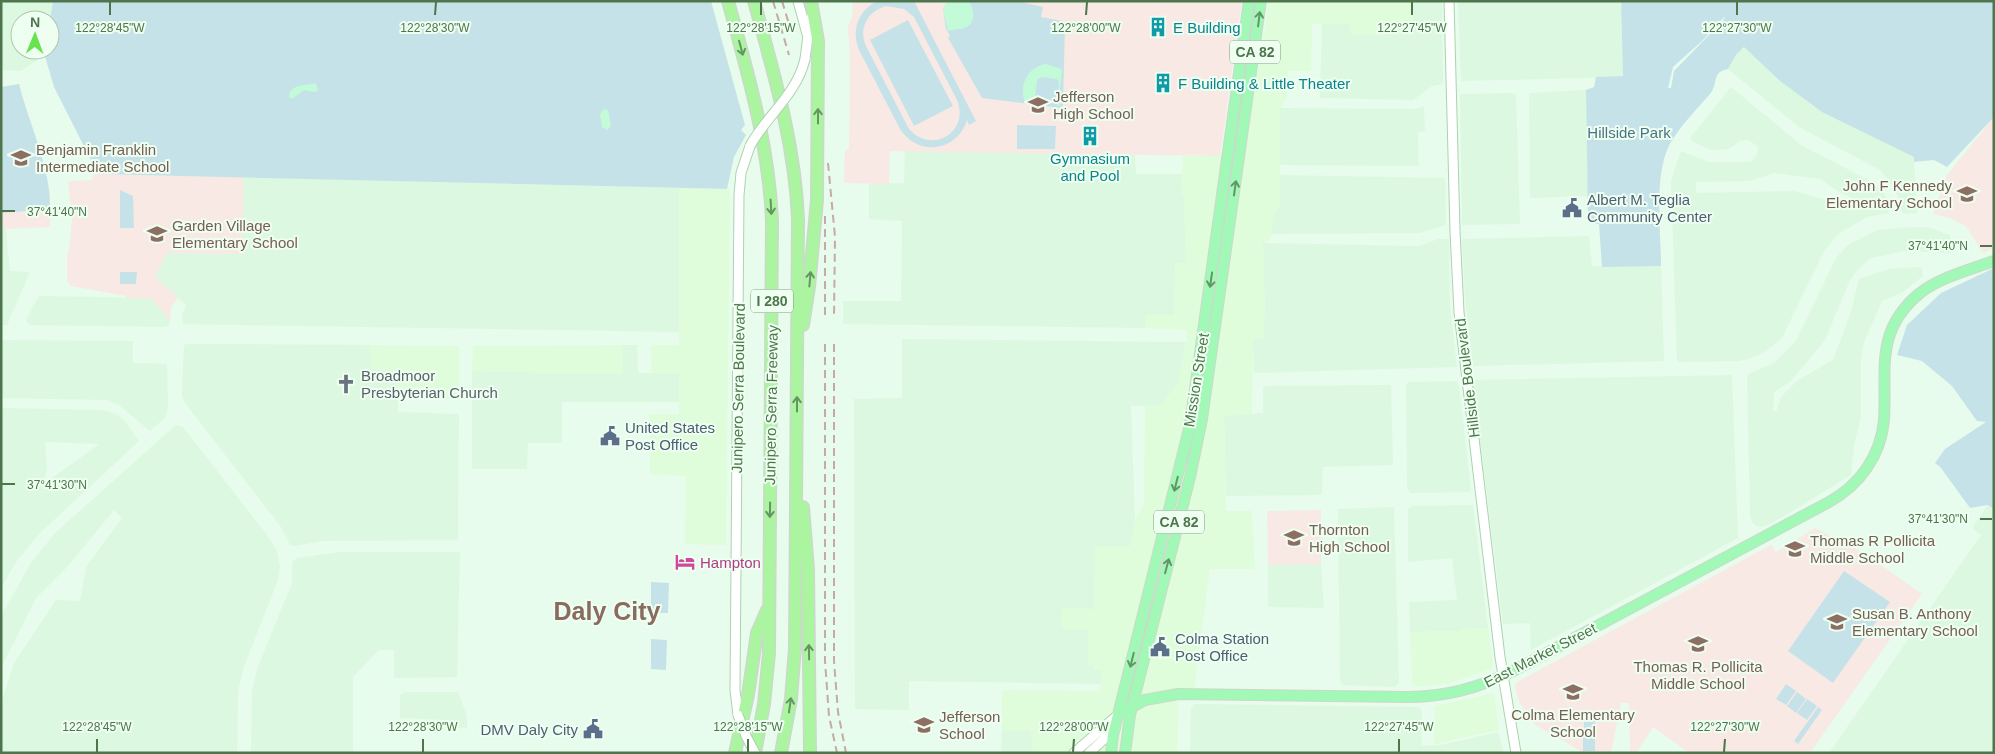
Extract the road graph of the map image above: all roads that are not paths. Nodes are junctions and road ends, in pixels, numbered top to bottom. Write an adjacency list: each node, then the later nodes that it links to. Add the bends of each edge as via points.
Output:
1 (728, 1): 13 (highway, Junipero Serra Freeway / I 280, one-way to 13, via 761,128 772,208)
2 (754, 1): 11 (highway, Junipero Serra Freeway / I 280, via 783,106 794,169 798,232)
3 (798, 1): 9 (main road, Junipero Serra Boulevard)
4 (807, 1): 9 (main road, Junipero Serra Boulevard, via 810,17)
5 (811, 1): 11 (highway, one-way to 5, via 809,287 817,200 818,41)
6 (1249, 1): 16 (main road, Mission Street / CA 82, one-way to 16, via 1190,425)
7 (1262, 1): 15 (main road, Mission Street / CA 82, one-way to 7, via 1202,419)
8 (1449, 1): 14 (main road, Hillside Boulevard, via 1459,312)
9 (808, 39): 19 (main road, Junipero Serra Boulevard, bridge, via 802,72 793,90 750,146 741,173 739,195 735,690 738,715)
10 (1994, 261): 14 (main road, East Market Street, via 1933,285 1916,297 1899,317 1887,341 1883,360 1882,432 1868,467 1856,482 1836,498)
11 (797, 361): 12 (highway, Junipero Serra Freeway / I 280, one-way to 11)
12 (797, 447): 20 (highway, Junipero Serra Freeway / I 280, one-way to 12, via 795,648); 21 (highway, one-way to 12, via 808,569)
13 (769, 606): 18 (highway, via 757,633); 19 (highway, Junipero Serra Freeway / I 280, via 767,678)
14 (1503, 676): 15 (main road, East Market Street, via 1463,691 1430,696 1184,693 1156,697); 26 (main road, Hillside Boulevard)
15 (1133, 705): 16 (main road, East Market Street); 17 (main road); 25 (main road, CA 82)
16 (1119, 714): 17 (main road, Mission Street / CA 82); 22 (main road)
17 (1115, 729): 23 (main road); 24 (main road, Mission Street / CA 82)
18 (735, 753)
19 (755, 753)
20 (782, 753)
21 (810, 753)
22 (1074, 753)
23 (1089, 753)
24 (1111, 753)
25 (1125, 753)
26 (1516, 753)

